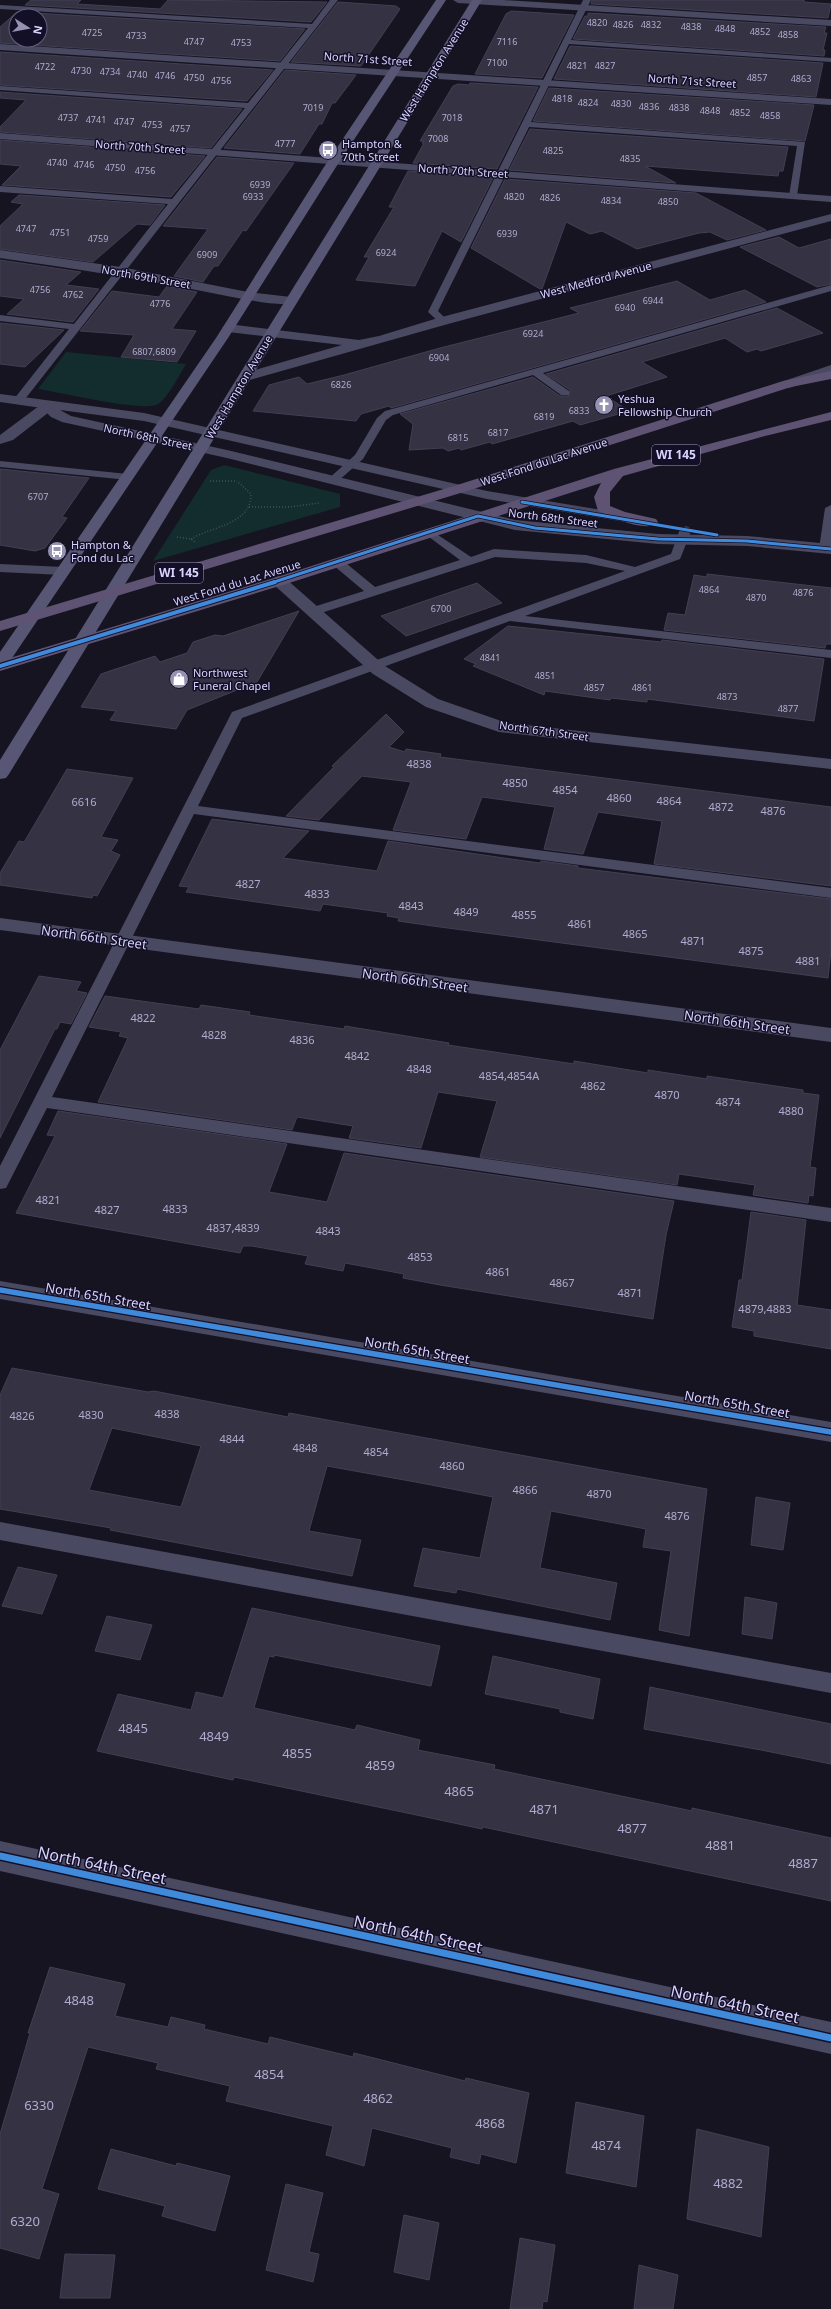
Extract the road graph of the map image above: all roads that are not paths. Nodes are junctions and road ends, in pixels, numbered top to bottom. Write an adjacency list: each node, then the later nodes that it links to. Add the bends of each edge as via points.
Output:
1 (334, 0): 8 (lane)
2 (441, 0): 13 (main road)
3 (458, 0): 4 (street)
4 (477, 1): 5 (street); 14 (main road, West Hampton Avenue)
5 (585, 4): 7 (street); 9 (lane)
6 (0, 8): 8 (lane)
7 (831, 23)
8 (314, 26): 12 (lane)
9 (565, 42): 11 (lane); 15 (lane)
10 (0, 47): 12 (street, North 71st Street)
11 (831, 60)
12 (283, 66): 13 (street, North 71st Street); 18 (lane)
13 (393, 72): 14 (street, North 71st Street); 22 (main road)
14 (432, 75): 15 (street, North 71st Street); 23 (main road, West Hampton Avenue)
15 (545, 83): 17 (street, North 71st Street); 19 (lane)
16 (0, 88): 18 (lane)
17 (831, 102)
18 (251, 106): 21 (lane)
19 (525, 124): 24 (lane); 26 (lane, via 802,144)
20 (0, 136): 21 (street, North 70th Street)
21 (214, 152): 22 (street, North 70th Street); 28 (lane)
22 (334, 161): 23 (street, North 70th Street); 33 (main road)
23 (376, 164): 24 (street, North 70th Street); 34 (main road, West Hampton Avenue)
24 (501, 174): 26 (street, North 70th Street); 36 (lane, via 433,312)
25 (0, 189): 28 (lane)
26 (793, 196): 27 (street, North 70th Street)
27 (831, 199)
28 (175, 202): 31 (lane)
29 (831, 217): 36 (street, West Medford Avenue)
30 (0, 254): 31 (street, North 69th Street)
31 (121, 272): 33 (street, North 69th Street); 37 (lane)
32 (831, 288): 42 (lane)
33 (248, 296): 34 (street, North 69th Street); 38 (main road)
34 (291, 301): 39 (main road, West Hampton Avenue)
35 (0, 318): 37 (lane)
36 (443, 321): 40 (street, West Medford Avenue, via 381,340)
37 (77, 327): 48 (lane)
38 (228, 328): 39 (street, West Medford Avenue); 51 (main road)
39 (273, 332): 40 (street, West Medford Avenue); 44 (main road, West Hampton Avenue)
40 (361, 342): 44 (street, West Medford Avenue)
41 (831, 369): 45 (street, West Fond du Lac Avenue)
42 (535, 372): 46 (lane); 56 (lane, via 389,413 382,418 365,450)
43 (831, 375): 45 (main road, West Fond du Lac Avenue / WI 145)
44 (246, 377): 52 (main road, West Hampton Avenue)
45 (788, 384): 61 (main road, West Fond du Lac Avenue / WI 145)
46 (566, 393)
47 (0, 398): 48 (street, North 68th Street)
48 (18, 401): 49 (street, North 68th Street)
49 (48, 406): 51 (street, North 68th Street, via 87,407); 53 (street, North 68th Street, via 56,414 67,419); 54 (street, via 8,437)
50 (831, 416): 58 (main road, West Fond du Lac Avenue / WI 145, via 716,444)
51 (165, 421): 52 (street, North 68th Street); 53 (main road)
52 (212, 431): 55 (main road, West Hampton Avenue); 56 (street, North 68th Street)
53 (155, 438): 55 (street, North 68th Street); 59 (main road)
54 (0, 440)
55 (202, 448): 60 (street, North 68th Street); 77 (main road, West Hampton Avenue)
56 (352, 463): 60 (lane); 61 (street, North 68th Street)
57 (0, 464): 59 (lane)
58 (619, 472): 63 (main road, West Fond du Lac Avenue / WI 145); 66 (main road, via 602,494 600,500 603,508 621,516)
59 (128, 477): 73 (main road)
60 (333, 480): 62 (street, North 68th Street)
61 (459, 489): 62 (main road, West Fond du Lac Avenue / WI 145); 63 (street, North 68th Street)
62 (418, 501): 65 (street, North 68th Street); 77 (main road, West Fond du Lac Avenue / WI 145)
63 (522, 502): 65 (main road, West Fond du Lac Avenue / WI 145); 66 (street, North 68th Street)
64 (831, 508): 69 (lane)
65 (478, 516): 67 (main road, West Fond du Lac Avenue / WI 145); 68 (street, North 68th Street, via 535,528)
66 (651, 522): 68 (street, North 68th Street)
67 (429, 532): 70 (lane); 71 (main road, West Fond du Lac Avenue / WI 145)
68 (685, 534): 69 (street, North 68th Street); 74 (lane, via 676,556)
69 (828, 549)
70 (469, 561): 74 (lane, via 494,553 563,557 599,561 626,567); 76 (lane)
71 (337, 562): 75 (main road, West Fond du Lac Avenue / WI 145); 76 (lane)
72 (0, 568): 73 (lane)
73 (63, 571): 79 (main road)
74 (635, 572): 80 (lane)
75 (279, 581): 78 (street, North 67th Street); 82 (main road, West Fond du Lac Avenue / WI 145)
76 (373, 592): 78 (lane)
77 (113, 593): 79 (main road, West Fond du Lac Avenue / WI 145); 82 (main road, West Hampton Avenue)
78 (314, 612): 85 (street, North 67th Street)
79 (32, 618): 81 (main road, West Fond du Lac Avenue / WI 145); 84 (main road)
80 (507, 618): 83 (lane); 85 (lane)
81 (0, 626)
82 (83, 640): 84 (main road, West Fond du Lac Avenue / WI 145); 87 (main road, West Hampton Avenue)
83 (831, 654)
84 (0, 665)
85 (373, 665): 86 (street, North 67th Street, via 432,703 505,728); 88 (lane, via 237,715)
86 (831, 764)
87 (0, 774)
88 (190, 809): 89 (lane); 91 (lane)
89 (831, 893)
90 (0, 924): 91 (street, North 66th Street)
91 (122, 941): 92 (street, North 66th Street); 93 (lane)
92 (831, 1035)
93 (42, 1101): 94 (lane); 95 (lane)
94 (0, 1183)
95 (831, 1215)
96 (0, 1290): 97 (street, North 65th Street)
97 (831, 1432)
98 (0, 1531): 99 (lane)
99 (831, 1683)
100 (0, 1856): 101 (street, North 64th Street)
101 (831, 2038)

